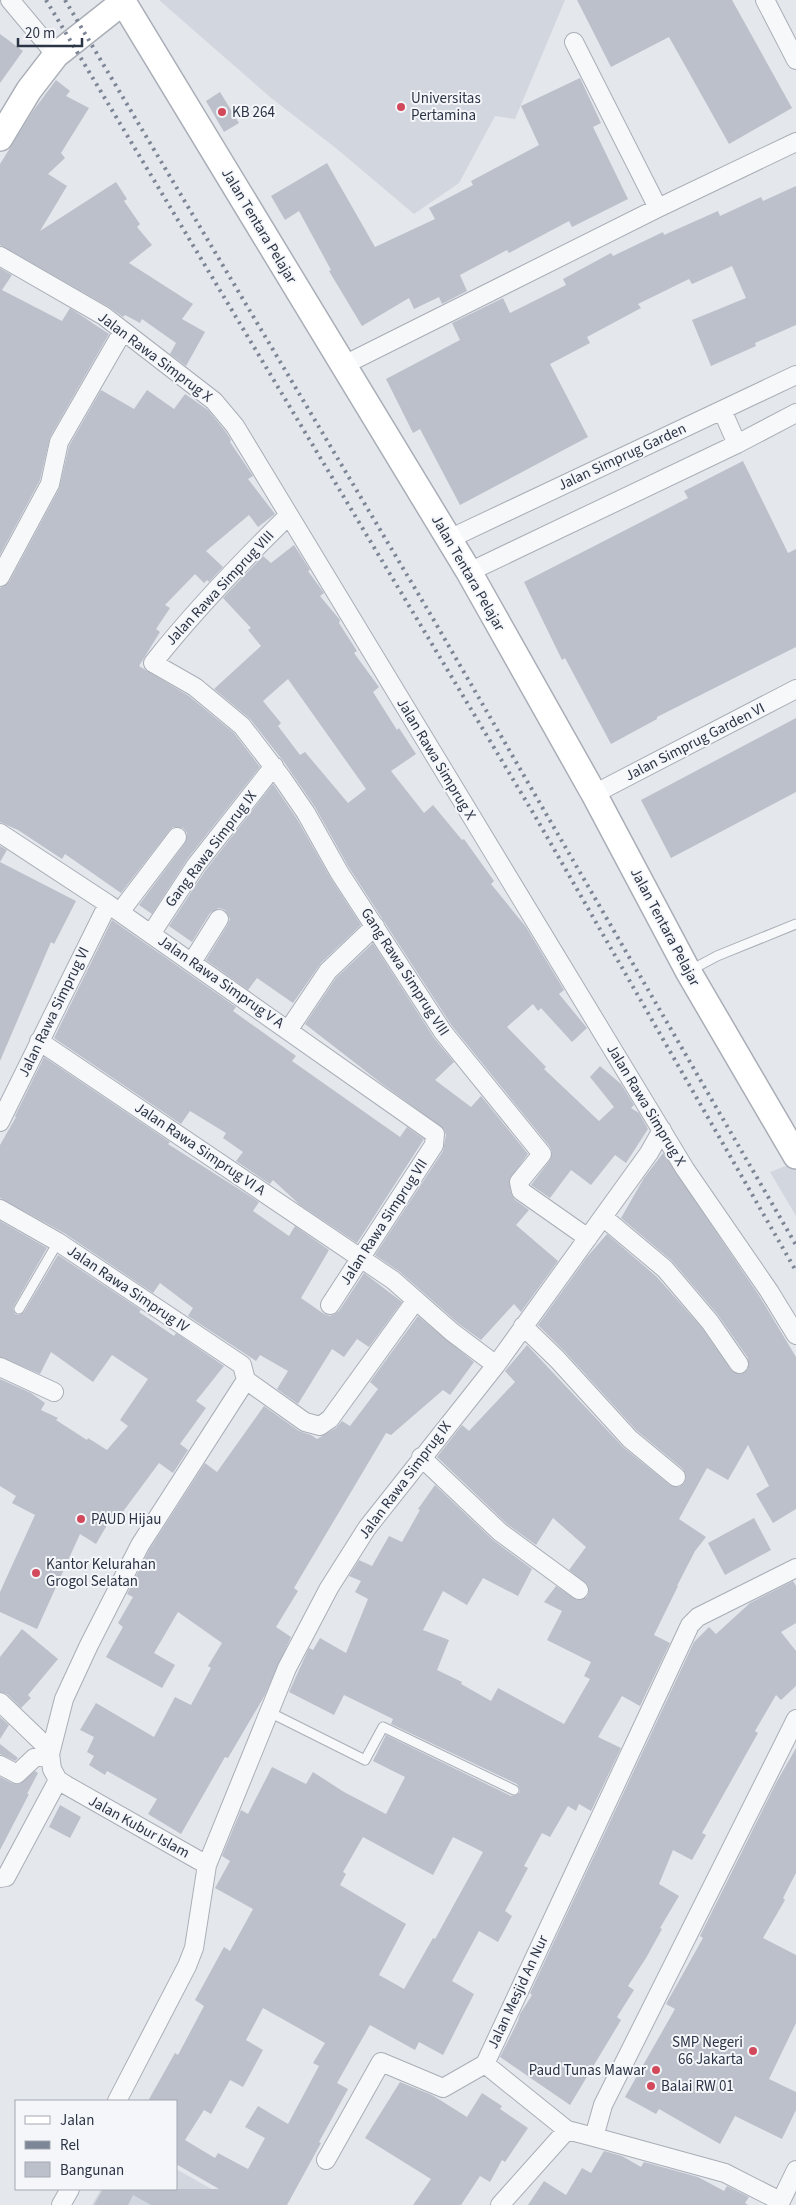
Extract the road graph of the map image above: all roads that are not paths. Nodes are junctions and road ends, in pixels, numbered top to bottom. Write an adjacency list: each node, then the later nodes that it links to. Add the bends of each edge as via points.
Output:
1 (10, 0): 5 (street)
2 (765, 0): 6 (street)
3 (123, 1): 5 (street); 12 (street, Jalan Tentara Pelajar)
4 (574, 42): 9 (street)
5 (56, 54): 7 (street)
6 (796, 60)
7 (0, 138)
8 (796, 142): 9 (street)
9 (658, 208): 12 (street)
10 (0, 256): 11 (street, Jalan Rawa Simprug X, via 104,316)
11 (123, 331): 17 (street, Jalan Rawa Simprug X, via 214,401 235,426); 20 (street, via 59,442 50,484)
12 (344, 365): 18 (street, Jalan Tentara Pelajar)
13 (796, 377): 14 (street, Jalan Simprug Garden)
14 (722, 410): 16 (street); 18 (street, Jalan Simprug Garden)
15 (796, 413): 16 (street)
16 (737, 444): 19 (street)
17 (289, 515): 21 (street, Jalan Rawa Simprug VIII, via 235,567); 37 (street, Jalan Rawa Simprug X)
18 (449, 539): 19 (street, Jalan Tentara Pelajar)
19 (469, 572): 24 (street, Jalan Tentara Pelajar)
20 (0, 577)
21 (153, 662): 23 (street, Gang Rawa Simprug VIII, via 195,687 242,726)
22 (796, 689): 24 (street, Jalan Simprug Garden VI)
23 (274, 766): 30 (street, Gang Rawa Simprug VIII); 31 (street, Gang Rawa Simprug IX, via 196,866)
24 (594, 794): 33 (street, Jalan Tentara Pelajar)
25 (0, 833): 27 (street, Jalan Rawa Simprug V A)
26 (176, 837): 27 (street, Jalan Rawa Simprug VI)
27 (114, 908): 31 (street, Jalan Rawa Simprug V A); 35 (street, Jalan Rawa Simprug VI)
28 (219, 919): 32 (street)
29 (796, 924): 33 (lane)
30 (375, 926): 34 (street, via 328,971); 42 (street, Gang Rawa Simprug VIII, via 443,1032 542,1154 519,1182 521,1191)
31 (151, 934): 32 (street, Jalan Rawa Simprug V A)
32 (192, 962): 34 (street, Jalan Rawa Simprug V A)
33 (688, 971): 39 (street, Jalan Tentara Pelajar)
34 (289, 1029): 38 (street, Jalan Rawa Simprug V A, via 432,1131)
35 (39, 1041): 36 (street, Jalan Rawa Simprug VI); 44 (street, Jalan Rawa Simprug VI A)
36 (0, 1122)
37 (662, 1130): 41 (street, Jalan Rawa Simprug IX); 49 (street, Jalan Rawa Simprug X, via 684,1169)
38 (436, 1139): 44 (street, Jalan Rawa Simprug VII)
39 (796, 1156)
40 (0, 1209): 43 (street, Jalan Rawa Simprug IV)
41 (603, 1217): 42 (street, Jalan Rawa Simprug IX); 50 (street, via 664,1269 710,1322)
42 (588, 1238): 48 (street, Jalan Rawa Simprug IX)
43 (58, 1242): 47 (lane); 53 (street, Jalan Rawa Simprug IV, via 242,1365)
44 (362, 1257): 45 (street, Jalan Rawa Simprug VI A); 46 (street, Jalan Rawa Simprug VII)
45 (416, 1300): 51 (street, Jalan Rawa Simprug VI A); 53 (street, via 330,1419 320,1426 305,1422)
46 (330, 1305)
47 (19, 1309)
48 (523, 1326): 51 (street, Jalan Rawa Simprug IX); 56 (street, via 630,1439)
49 (796, 1335)
50 (739, 1364)
51 (496, 1365): 55 (street, Jalan Rawa Simprug IX)
52 (0, 1368): 54 (street)
53 (246, 1380): 62 (street, via 136,1552 64,1699)
54 (54, 1392)
55 (421, 1457): 58 (street, via 500,1532); 60 (street, Jalan Rawa Simprug IX, via 367,1528 329,1588 284,1674)
56 (676, 1477)
57 (796, 1568): 68 (street, Jalan Mesjid An Nur, via 698,1617 690,1625)
58 (579, 1590)
59 (0, 1702): 62 (street)
60 (269, 1712): 65 (lane, via 365,1760 383,1727); 66 (street, Jalan Rawa Simprug IX)
61 (796, 1719): 71 (street, via 603,2105)
62 (51, 1753): 63 (street, via 34,1758 17,1774); 64 (street, via 52,1770)
63 (0, 1764)
64 (58, 1780): 66 (street, Jalan Kubur Islam); 67 (street, via 6,1877)
65 (514, 1790)
66 (207, 1865): 69 (street, Jalan Kubur Islam, via 194,1948)
67 (0, 1878)
68 (485, 2064): 70 (street, Jalan Mesjid An Nur); 72 (street, via 444,2088 380,2062)
69 (118, 2100)
70 (568, 2130): 71 (street, Jalan Mesjid An Nur); 77 (street)
71 (594, 2137): 75 (street, Jalan Mesjid An Nur, via 726,2173)
72 (326, 2160)
73 (796, 2170): 75 (street)
74 (69, 2190): 76 (street)
75 (780, 2203)
76 (61, 2205)
77 (500, 2205)

